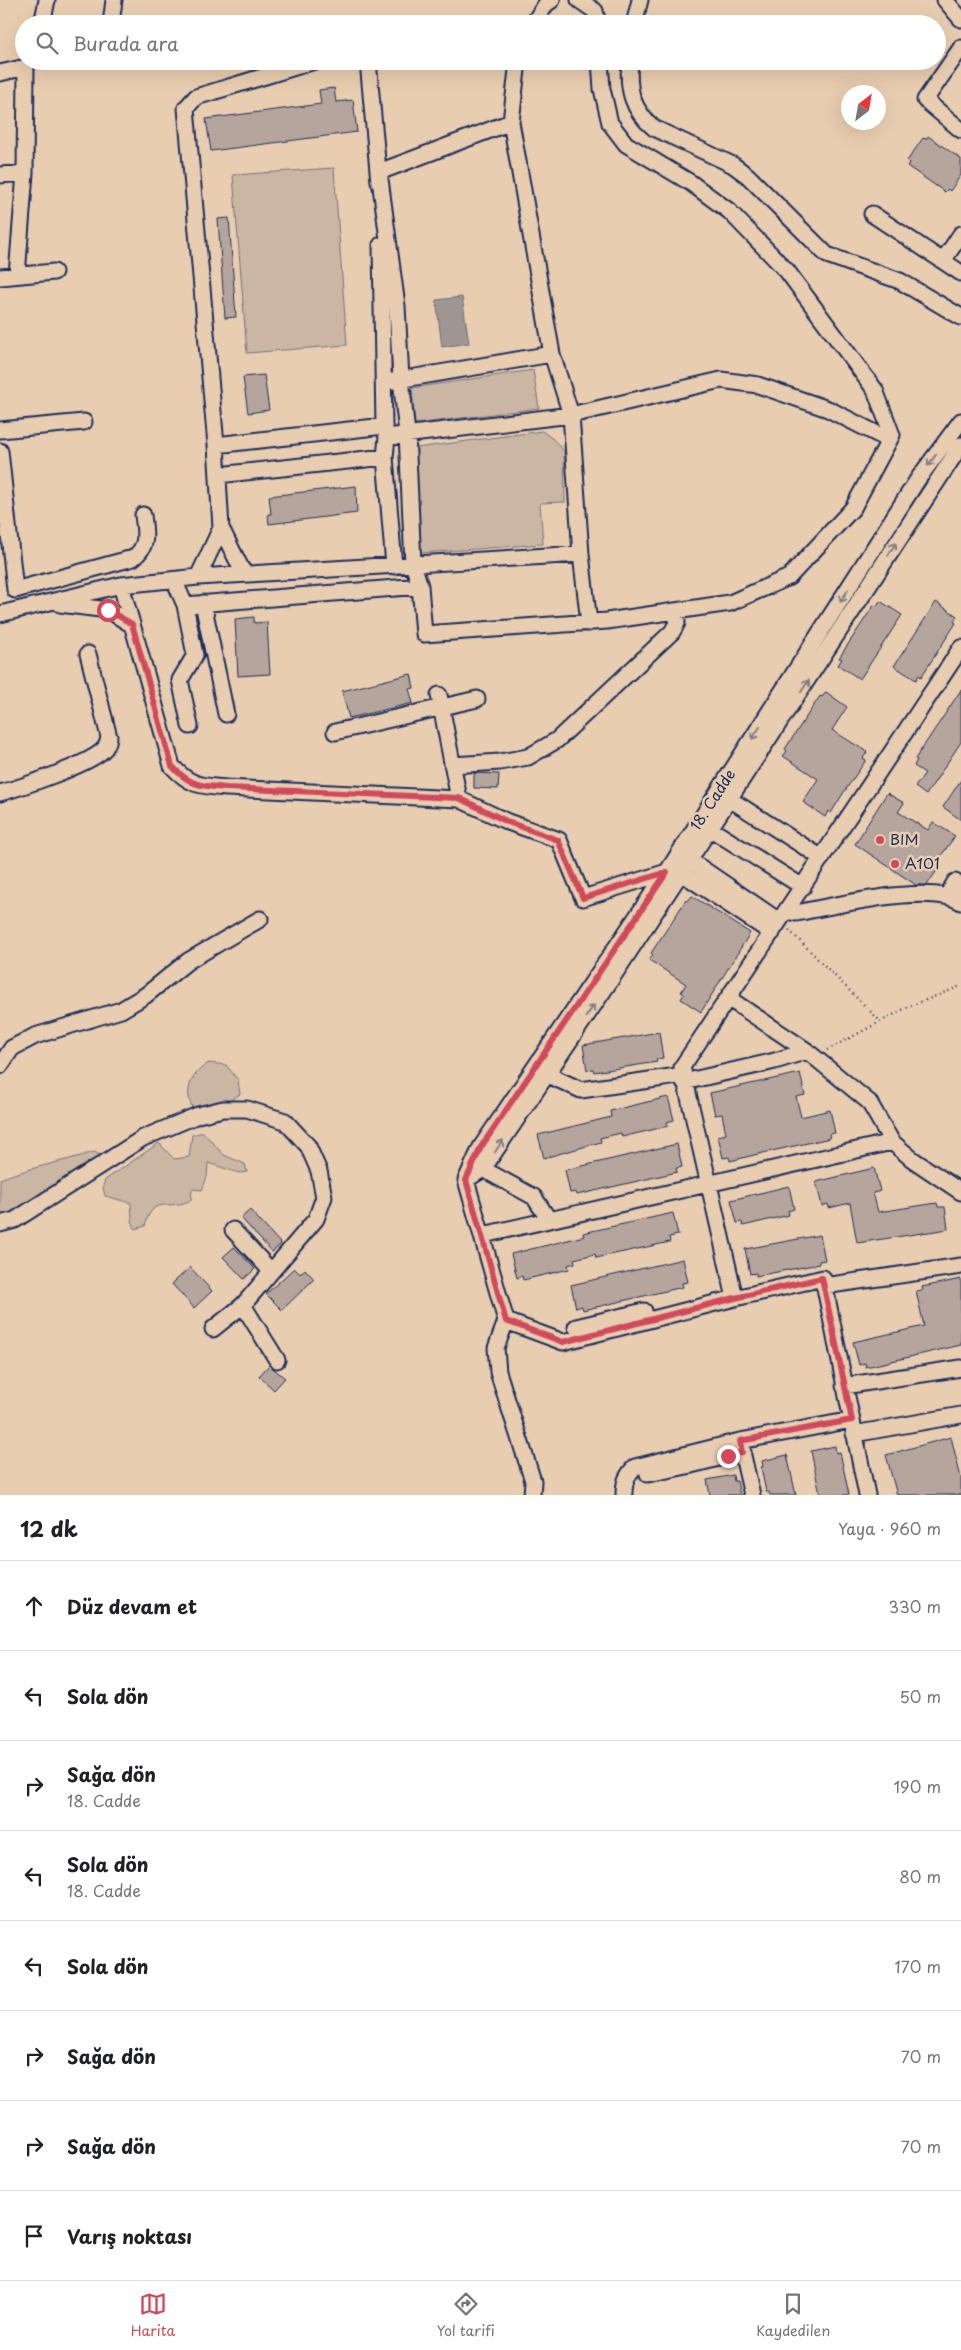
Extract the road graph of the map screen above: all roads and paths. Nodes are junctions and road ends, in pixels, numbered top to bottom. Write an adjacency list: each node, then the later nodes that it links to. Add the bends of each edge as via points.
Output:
1 (46, 0): 7 (street)
2 (114, 0): 8 (street)
3 (552, 0): 9 (street)
4 (579, 0): 10 (street)
5 (640, 0): 11 (street)
6 (945, 0): 12 (street)
7 (44, 15)
8 (113, 15)
9 (539, 15)
10 (596, 15)
11 (636, 15)
12 (961, 19)
13 (961, 48): 22 (street)
14 (15, 68): 23 (street)
15 (27, 70): 27 (street)
16 (286, 70): 47 (street, via 196,97 186,108)
17 (369, 70): 26 (street)
18 (517, 70): 24 (street)
19 (601, 70): 46 (street, via 610,123 626,144 692,183 729,211 787,271 875,390 892,435)
20 (630, 70): 36 (street, via 632,102 654,128 733,165 748,176 827,255 900,282)
21 (946, 70): 25 (street, via 925,100)
22 (946, 70)
23 (0, 73)
24 (511, 122): 26 (street); 37 (street)
25 (961, 130)
26 (379, 172): 38 (street, via 397,306); 39 (street)
27 (25, 173): 28 (street); 34 (street)
28 (0, 175)
29 (872, 214): 31 (street)
30 (961, 234): 31 (street)
31 (943, 261): 33 (street)
32 (54, 272): 34 (street)
33 (961, 273)
34 (18, 275): 35 (street)
35 (0, 276)
36 (959, 316)
37 (552, 354): 38 (street); 40 (street)
38 (401, 379): 39 (street); 45 (street)
39 (384, 382): 44 (street)
40 (571, 415): 45 (street); 46 (street, via 721,380 758,385 828,409); 54 (street)
41 (961, 420): 84 (street, 18. Cadde, one-way to 84, via 918,479)
42 (84, 422): 43 (street)
43 (0, 430)
44 (385, 431): 45 (street); 47 (street); 50 (street)
45 (407, 434): 55 (street)
46 (889, 440): 67 (street, via 853,508 789,577 730,603)
47 (216, 445): 51 (street)
48 (961, 445): 81 (street, 18. Cadde, one-way to 48)
49 (0, 451): 52 (street, via 15,590 133,558 146,541)
50 (385, 457): 51 (street); 56 (street)
51 (218, 475): 53 (street)
52 (143, 516)
53 (221, 528): 58 (street); 59 (street)
54 (581, 554): 55 (street); 69 (street)
55 (413, 564): 56 (street); 62 (street)
56 (394, 566): 57 (street)
57 (354, 567): 58 (street); 63 (street)
58 (244, 574): 59 (street)
59 (198, 577): 60 (street)
60 (174, 580): 61 (street); 66 (street)
61 (122, 585): 64 (street); 70 (street)
62 (420, 586): 63 (street); 69 (street, via 424,634)
63 (357, 591): 65 (street)
64 (46, 603): 68 (street); 70 (street, via 108,610)
65 (203, 603): 66 (street); 75 (street)
66 (185, 605): 76 (street, via 195,655 180,680)
67 (677, 611): 69 (street); 78 (street, via 677,623 672,632 557,740 528,758)
68 (0, 614)
69 (590, 623)
70 (132, 624): 80 (street, via 172,766 190,782 199,786 227,788)
71 (961, 648): 83 (street)
72 (88, 654): 79 (street, via 108,732 106,747 64,770)
73 (477, 699): 74 (street)
74 (440, 701): 77 (street); 78 (street)
75 (226, 714)
76 (190, 726)
77 (335, 732)
78 (452, 765): 80 (street)
79 (0, 794)
80 (459, 798): 84 (street, via 508,822 558,840 583,898)
81 (728, 798): 82 (street, 18. Cadde); 83 (street)
82 (709, 828): 84 (street, 18. Cadde); 86 (street)
83 (822, 858): 86 (street)
84 (679, 868): 89 (street); 95 (street, 18. Cadde, one-way to 84, via 608,984); 99 (street, 18. Cadde, via 481,1147)
85 (961, 886): 87 (street, via 955,882)
86 (803, 887): 89 (street)
87 (954, 899): 89 (street, via 941,894 906,895 796,913)
88 (260, 919): 94 (street, via 188,961 146,995 121,1010 35,1036 12,1048)
89 (779, 922): 91 (street); 92 (path)
90 (961, 986): 92 (path)
91 (728, 998): 93 (street); 96 (street, via 682,1067)
92 (880, 1021): 93 (path)
93 (811, 1054): 96 (street); 97 (street, via 869,1102)
94 (0, 1066)
95 (546, 1074): 96 (street, via 580,1090); 98 (street, 18. Cadde, one-way to 95)
96 (684, 1078): 100 (street)
97 (892, 1142): 100 (street); 101 (street)
98 (483, 1169): 99 (street, 18. Cadde); 102 (street, via 534,1197)
99 (466, 1180): 105 (street)
100 (707, 1183): 102 (street); 109 (street)
101 (961, 1192)
102 (549, 1220): 105 (street)
103 (0, 1224): 107 (street, via 15,1220 143,1138 198,1115 223,1109 247,1109 285,1121 308,1146 319,1172 324,1197 316,1219)
104 (233, 1230): 107 (street)
105 (483, 1235): 111 (street)
106 (961, 1266): 108 (street)
107 (271, 1271): 110 (street)
108 (824, 1286): 109 (street, via 822,1278); 116 (street)
109 (734, 1294): 111 (street, via 563,1342); 112 (street)
110 (243, 1305): 113 (street); 114 (street)
111 (506, 1321): 120 (street, via 496,1348 498,1372 533,1481)
112 (576, 1327)
113 (213, 1329)
114 (277, 1360)
115 (961, 1368): 116 (street)
116 (844, 1386): 118 (street)
117 (961, 1415): 118 (street)
118 (853, 1427): 119 (street); 124 (street)
119 (741, 1447): 121 (street, via 635,1467 624,1484); 122 (street, via 687,1466 636,1476 630,1484); 123 (street)
120 (532, 1495)
121 (624, 1495)
122 (634, 1495)
123 (752, 1495)
124 (867, 1495)

